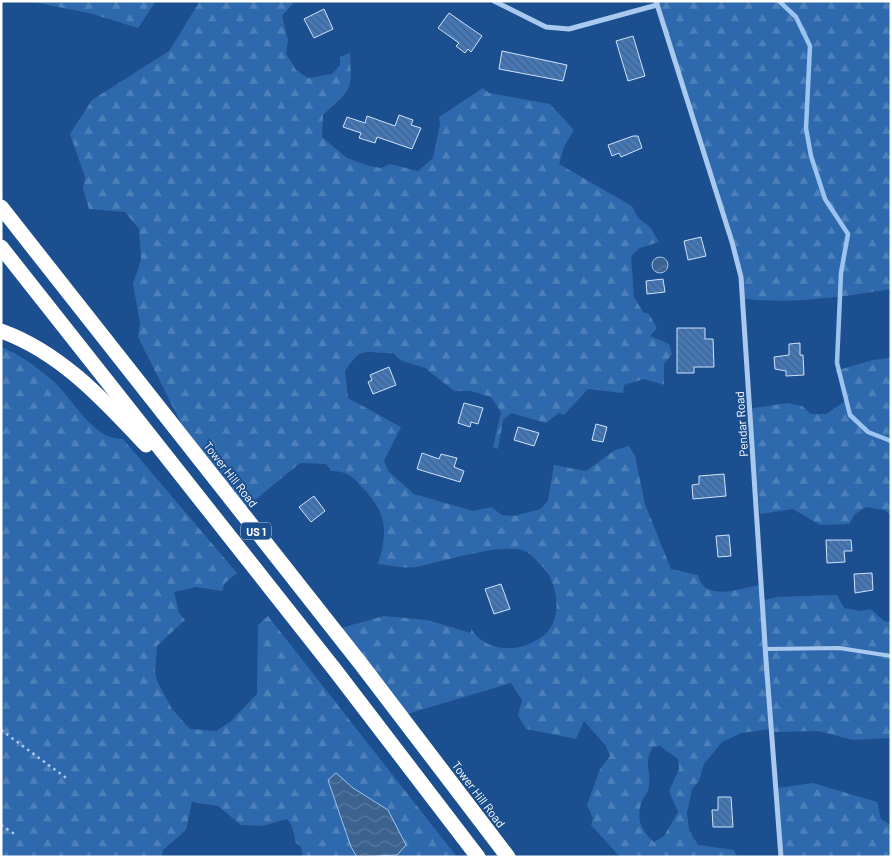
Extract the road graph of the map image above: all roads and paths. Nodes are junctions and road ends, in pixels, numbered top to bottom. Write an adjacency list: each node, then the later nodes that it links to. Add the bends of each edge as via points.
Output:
1 (494, 1): 2 (street, via 546,27 569,29)
2 (657, 3): 7 (street, Pendar Road, via 741,277)
3 (1, 207): 14 (highway, Tower Hill Road / US 1, via 361,664)
4 (1, 247): 6 (highway, US 1)
5 (1, 331): 6 (highway, via 42,350 88,387)
6 (210, 512): 13 (highway, US 1)
7 (766, 649): 8 (lane, via 838,648); 15 (street, Pendar Road)
8 (891, 656)
9 (1, 730): 10 (path)
10 (69, 780)
11 (1, 825): 12 (path)
12 (16, 835)
13 (478, 857)
14 (508, 857)
15 (782, 857)

